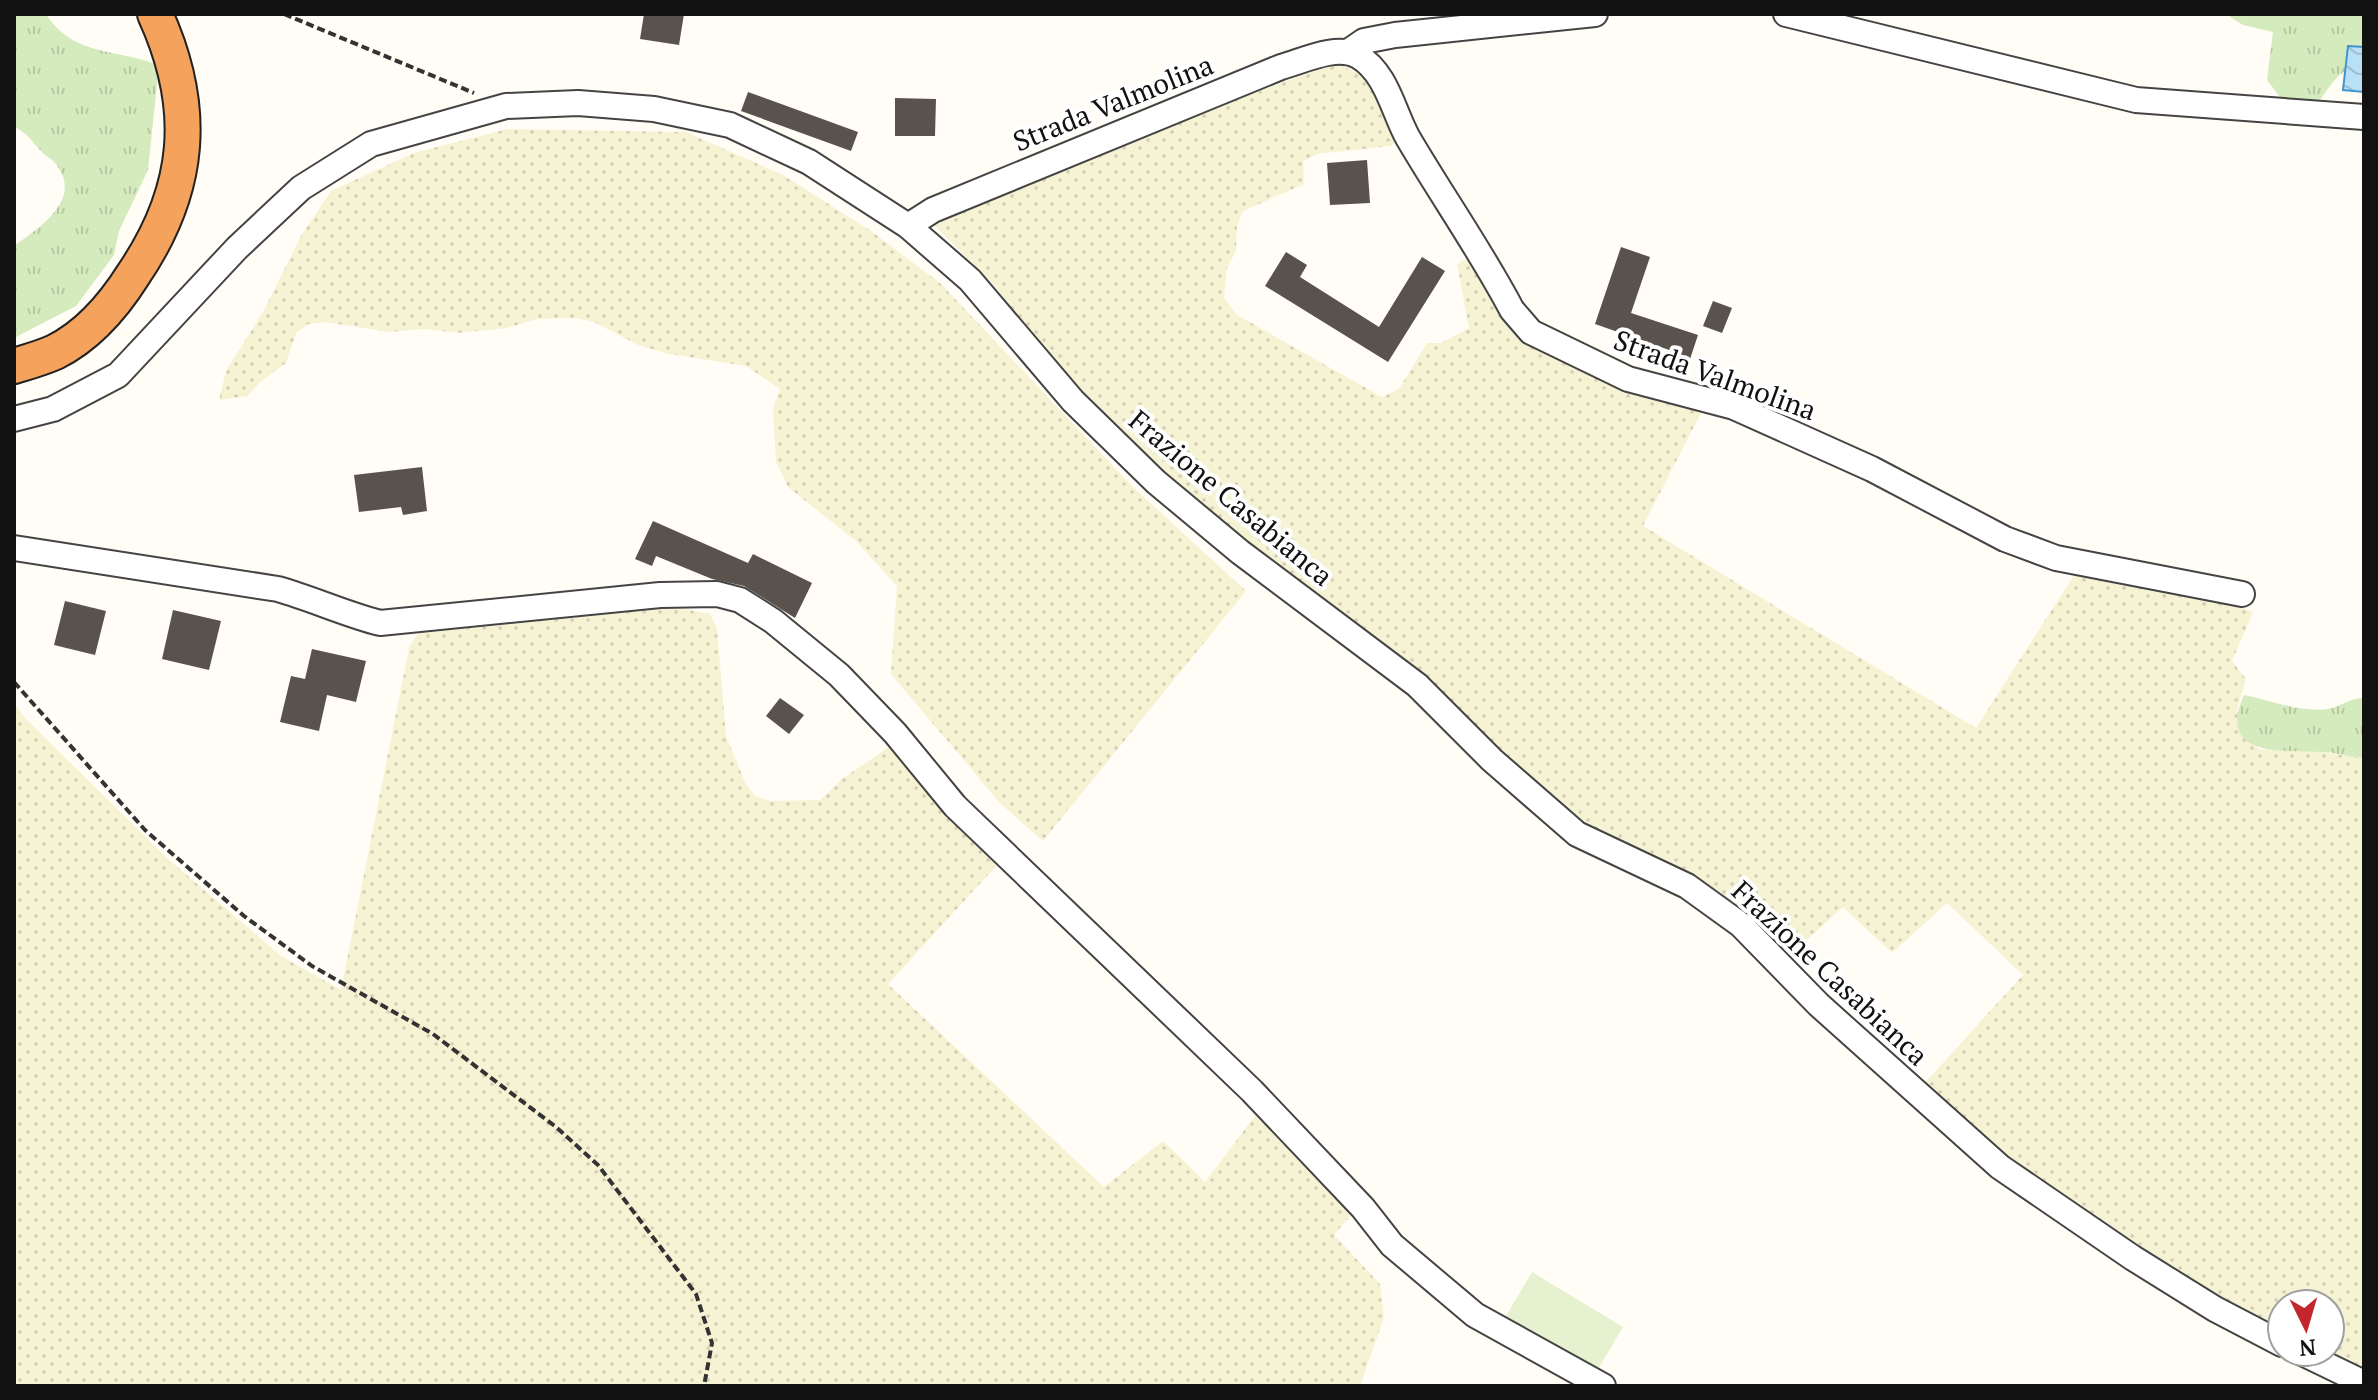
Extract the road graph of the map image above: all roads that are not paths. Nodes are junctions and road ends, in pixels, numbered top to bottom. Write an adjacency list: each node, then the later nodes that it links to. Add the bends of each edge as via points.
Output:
1 (155, 14): 7 (highway, via 178,76 184,127 180,171 159,237 112,307 56,352)
2 (1595, 14): 4 (street, Strada Valmolina, via 1395,35 1364,41)
3 (1786, 14): 5 (street, via 2136,100)
4 (1348, 52): 6 (street, Strada Valmolina, via 1267,72 933,210); 10 (street, Strada Valmolina, via 1384,85 1406,135 1512,310 1531,332 1628,379 1734,407 1872,469 2005,539 2043,553)
5 (2364, 117)
6 (908, 226): 8 (street, Frazione Casabianca, via 809,162 730,125 654,109 578,103 506,106 371,144 301,188 118,375 53,409); 11 (street, Frazione Casabianca, via 970,280 1073,401 1156,482 1417,685 1577,834 1687,886 1741,925 1819,1005 2000,1167 2133,1258)
7 (14, 366)
8 (14, 419)
9 (14, 548): 14 (street, via 278,589 380,623 660,595 717,594 740,600 839,675 955,806 1252,1091 1392,1245 1475,1315)
10 (2242, 594)
11 (2266, 1336)
12 (2333, 1368): 13 (street)
13 (2364, 1383)
14 (1603, 1386)

